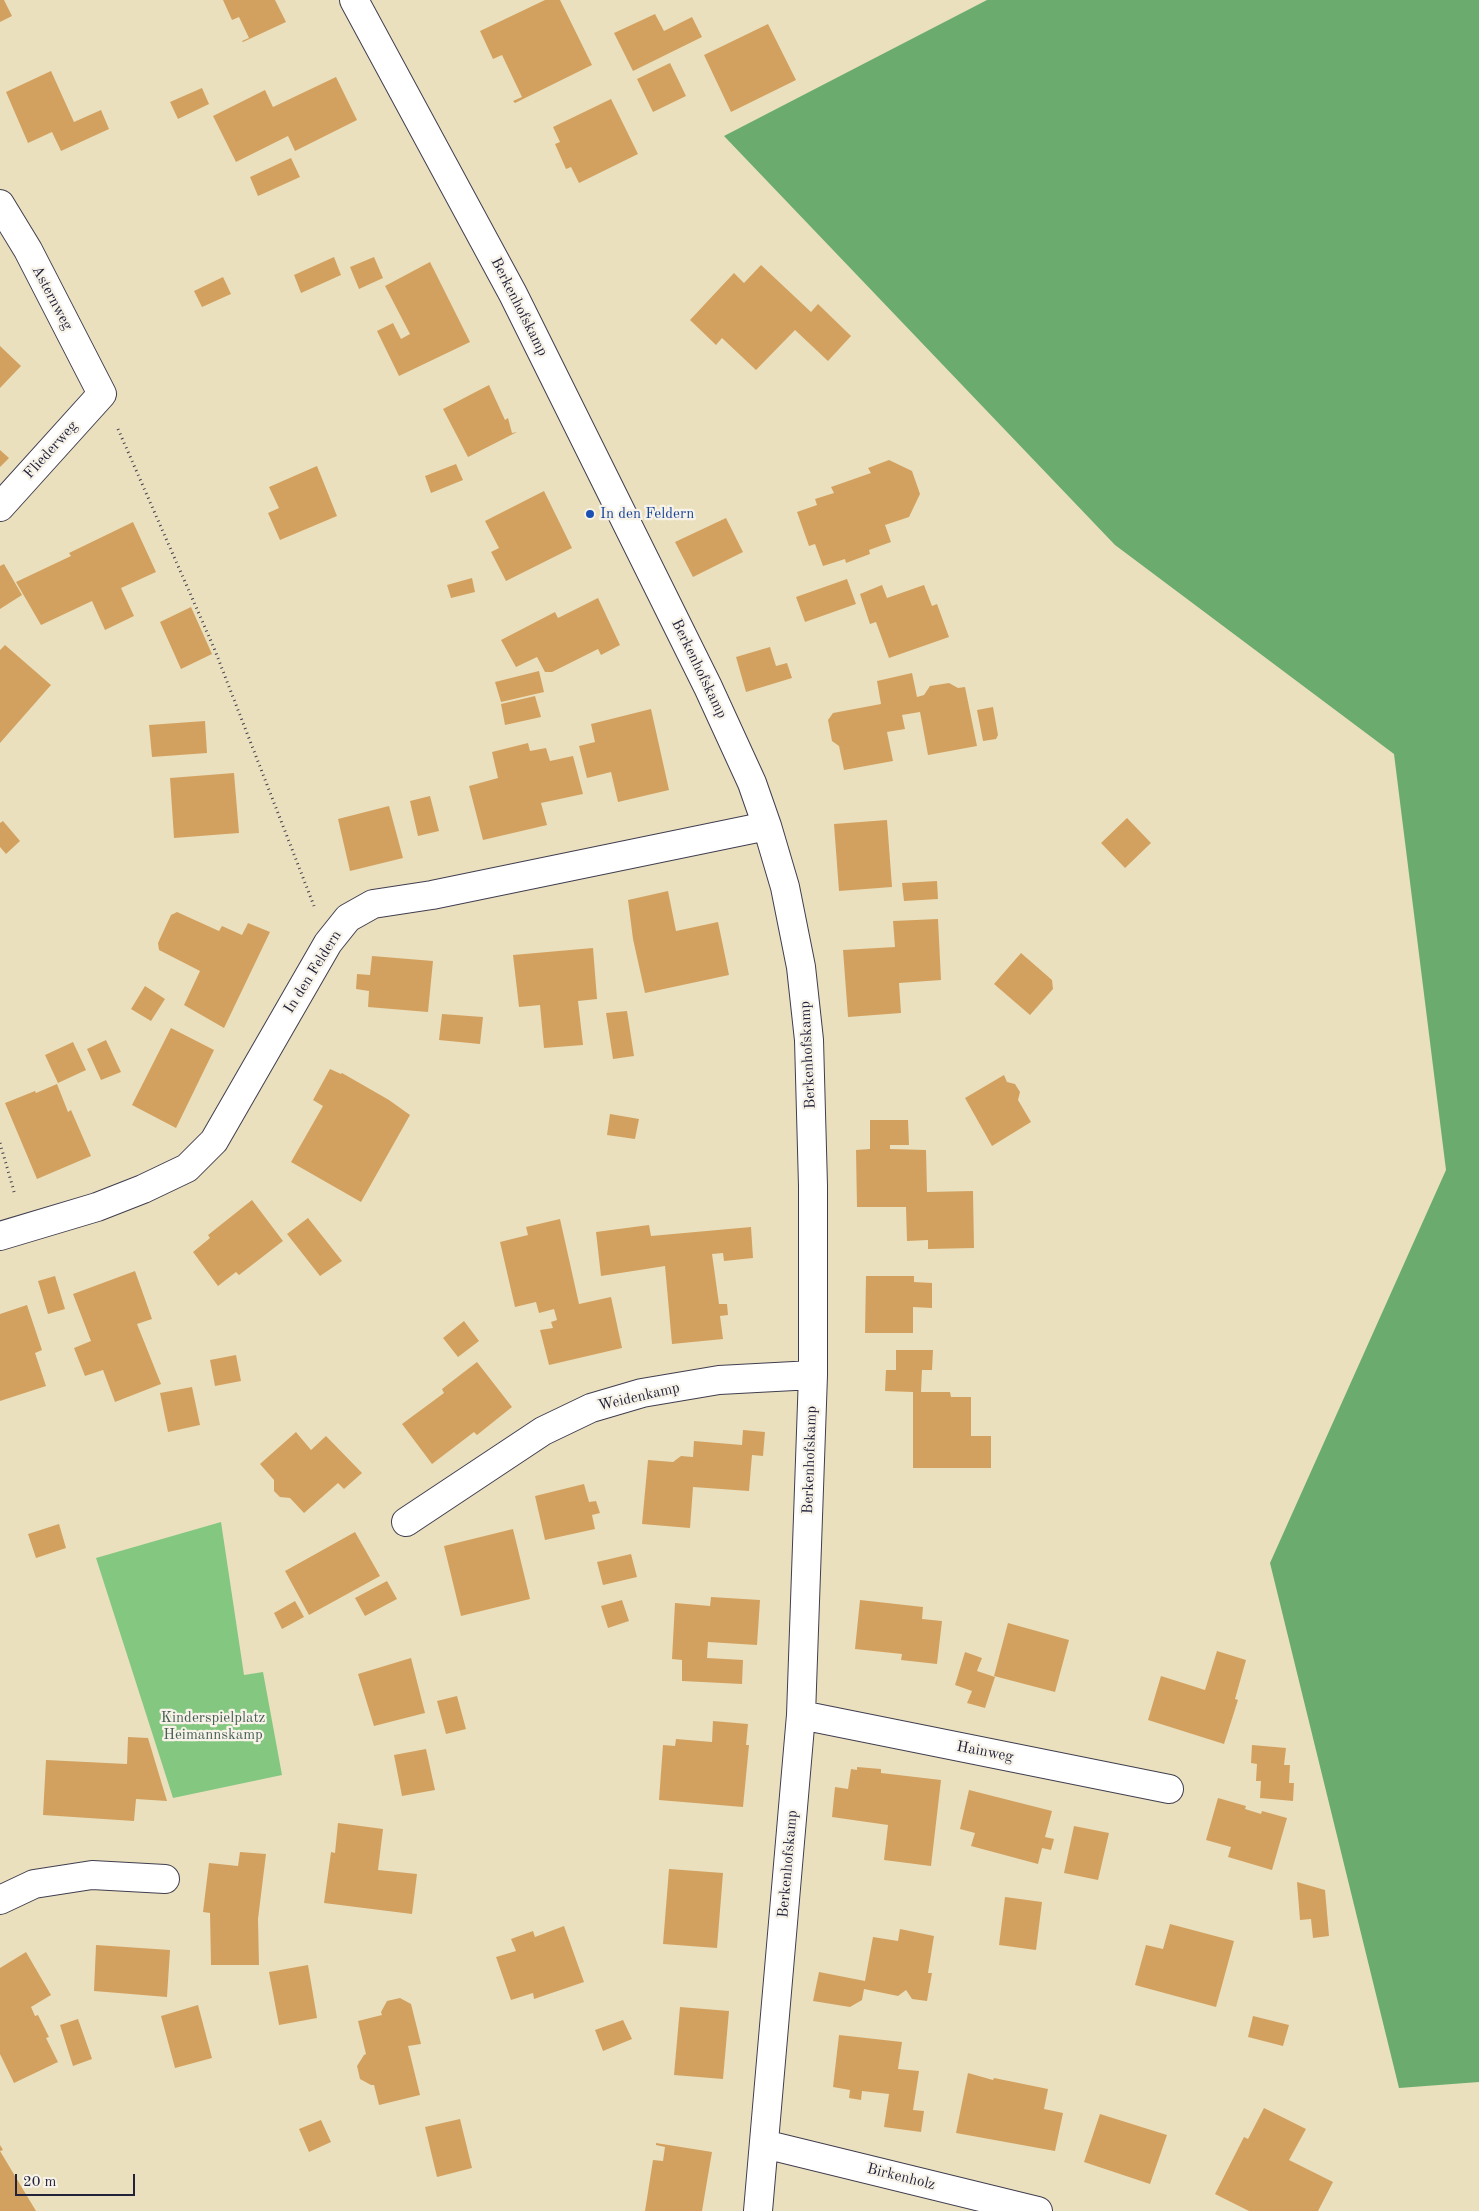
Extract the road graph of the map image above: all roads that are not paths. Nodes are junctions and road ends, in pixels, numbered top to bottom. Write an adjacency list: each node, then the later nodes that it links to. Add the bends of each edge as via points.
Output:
1 (354, 0): 5 (street, Berkenhofskamp, via 567,400 708,686 752,783)
2 (0, 204): 3 (street, Asternweg, via 28,250)
3 (102, 394): 4 (street, Fliederweg)
4 (0, 507)
5 (766, 826): 6 (street, In den Feldern, via 432,895 372,904 348,918 328,943 214,1141 187,1168 97,1207); 7 (street, Berkenhofskamp, via 784,887 801,966 809,1040)
6 (12, 1232)
7 (813, 1375): 8 (street, Weidenkamp, via 720,1380 642,1393 591,1408 543,1431); 9 (street, Berkenhofskamp)
8 (406, 1522)
9 (801, 1715): 10 (street, Hainweg); 13 (street, Berkenhofskamp)
10 (1169, 1789)
11 (165, 1879): 12 (street, via 92,1875 34,1884)
12 (0, 1900)
13 (764, 2144): 14 (street, Berkenhofskamp); 15 (street, Birkenholz)
14 (758, 2211)
15 (1038, 2211)

